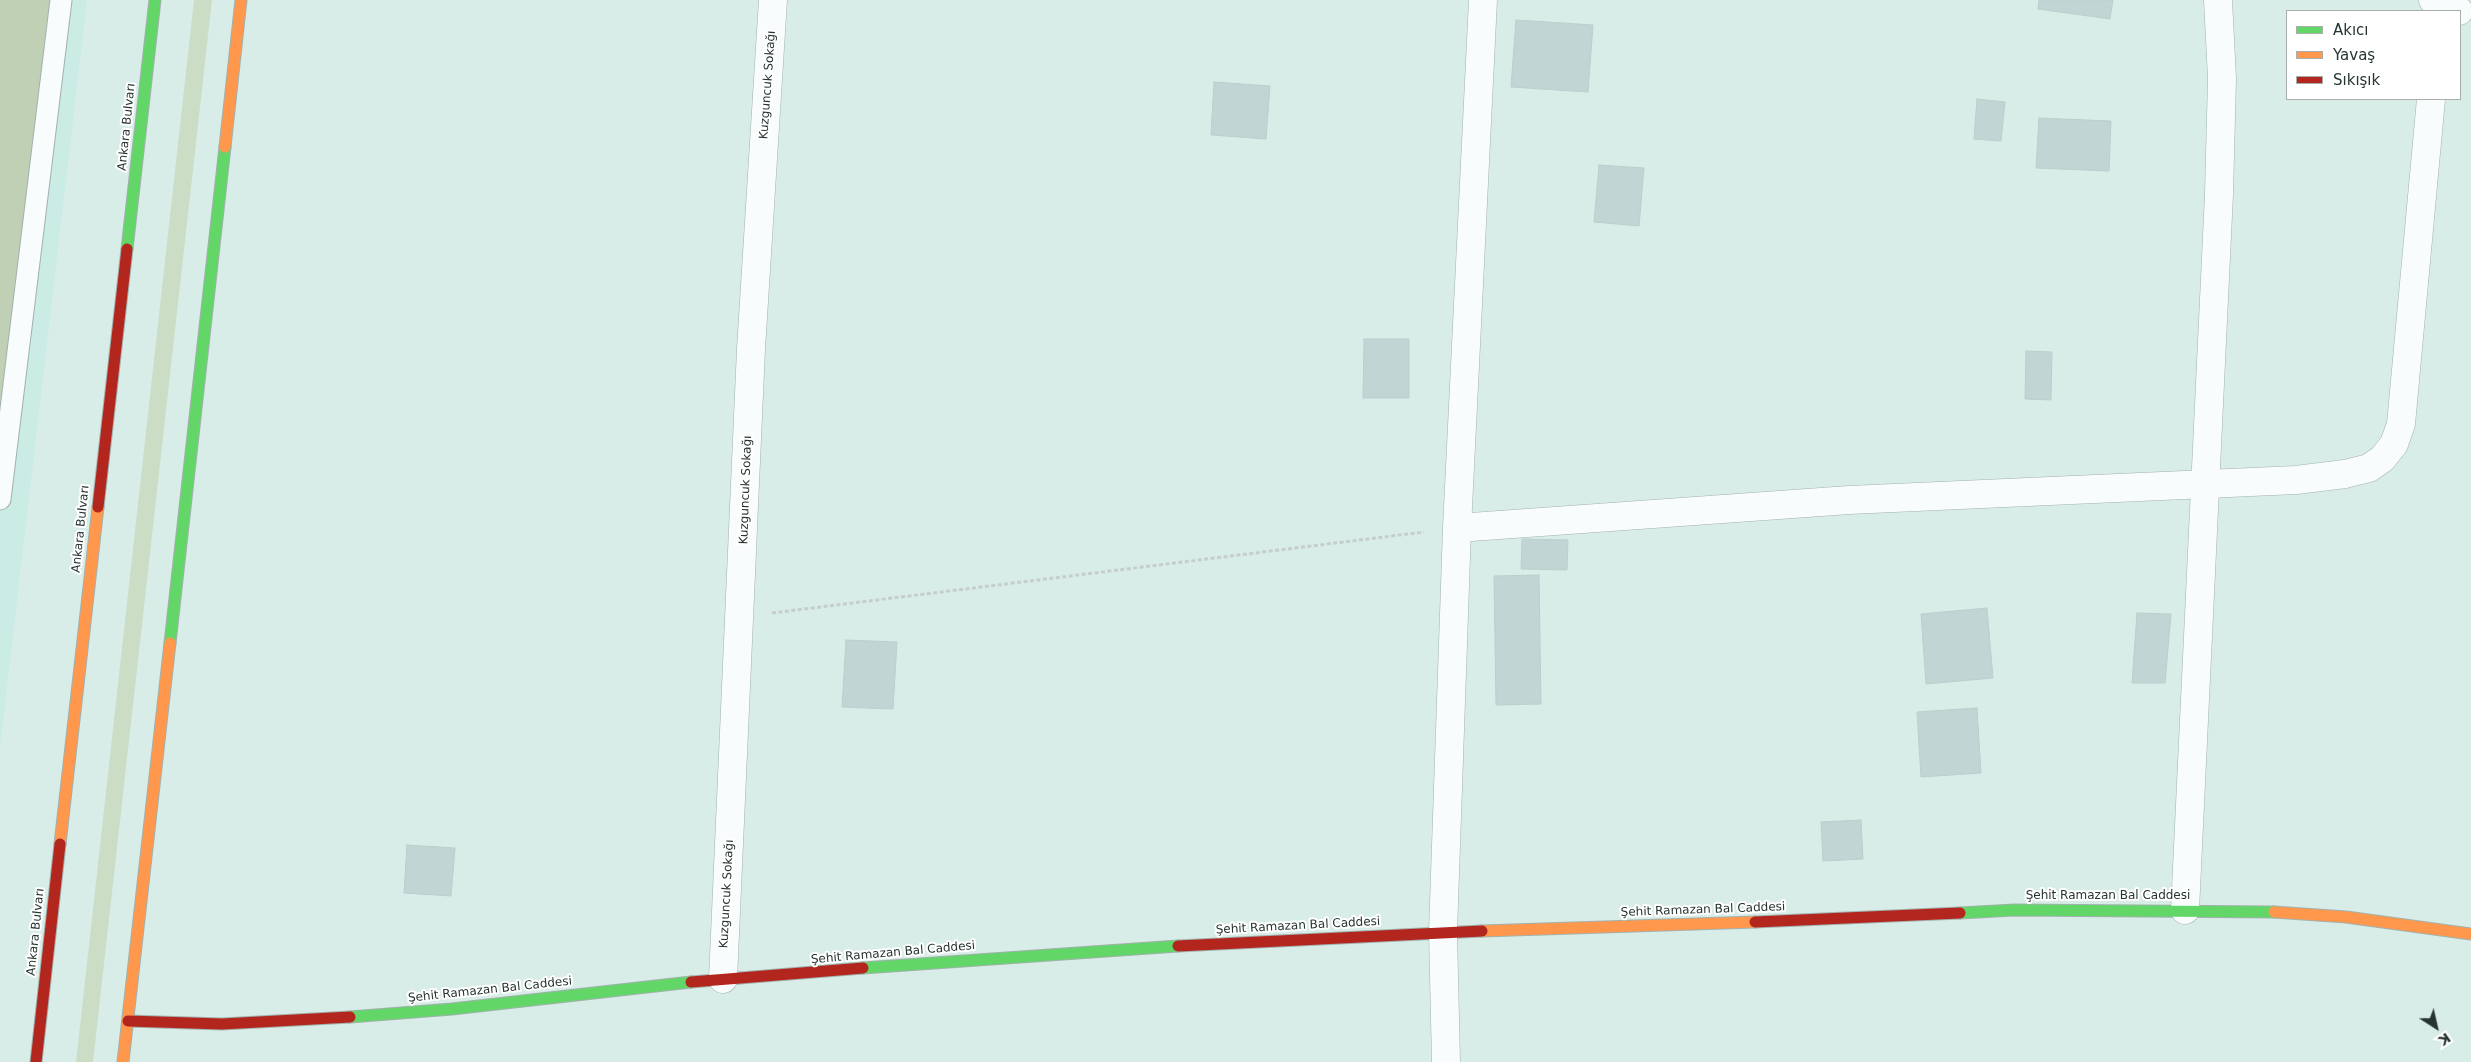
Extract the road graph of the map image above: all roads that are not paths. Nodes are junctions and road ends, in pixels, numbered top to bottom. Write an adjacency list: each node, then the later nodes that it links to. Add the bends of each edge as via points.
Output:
1 (60, 0): 9 (lane)
2 (155, 0): 16 (street, Ankara Bulvarı)
3 (241, 0): 15 (street)
4 (773, 0): 14 (street, Kuzguncuk Sokağı, via 751,349)
5 (1483, 0): 10 (street)
6 (2218, 0): 8 (street, via 2222,78)
7 (2431, 100): 8 (street, via 2401,424 2394,444 2382,459 2369,468 2345,474 2296,480)
8 (2203, 483): 10 (street, via 1848,500); 11 (street)
9 (0, 498)
10 (1457, 528): 12 (street)
11 (2185, 910): 12 (street, Şehit Ramazan Bal Caddesi, via 2014,910 1835,920); 13 (street, Şehit Ramazan Bal Caddesi, via 2346,917)
12 (1443, 932): 14 (street, Şehit Ramazan Bal Caddesi, via 1082,951); 18 (street)
13 (2471, 934)
14 (723, 979): 15 (street, Şehit Ramazan Bal Caddesi, via 452,1009 308,1020 222,1024)
15 (128, 1021): 17 (street)
16 (36, 1062)
17 (123, 1062)
18 (1446, 1062)

